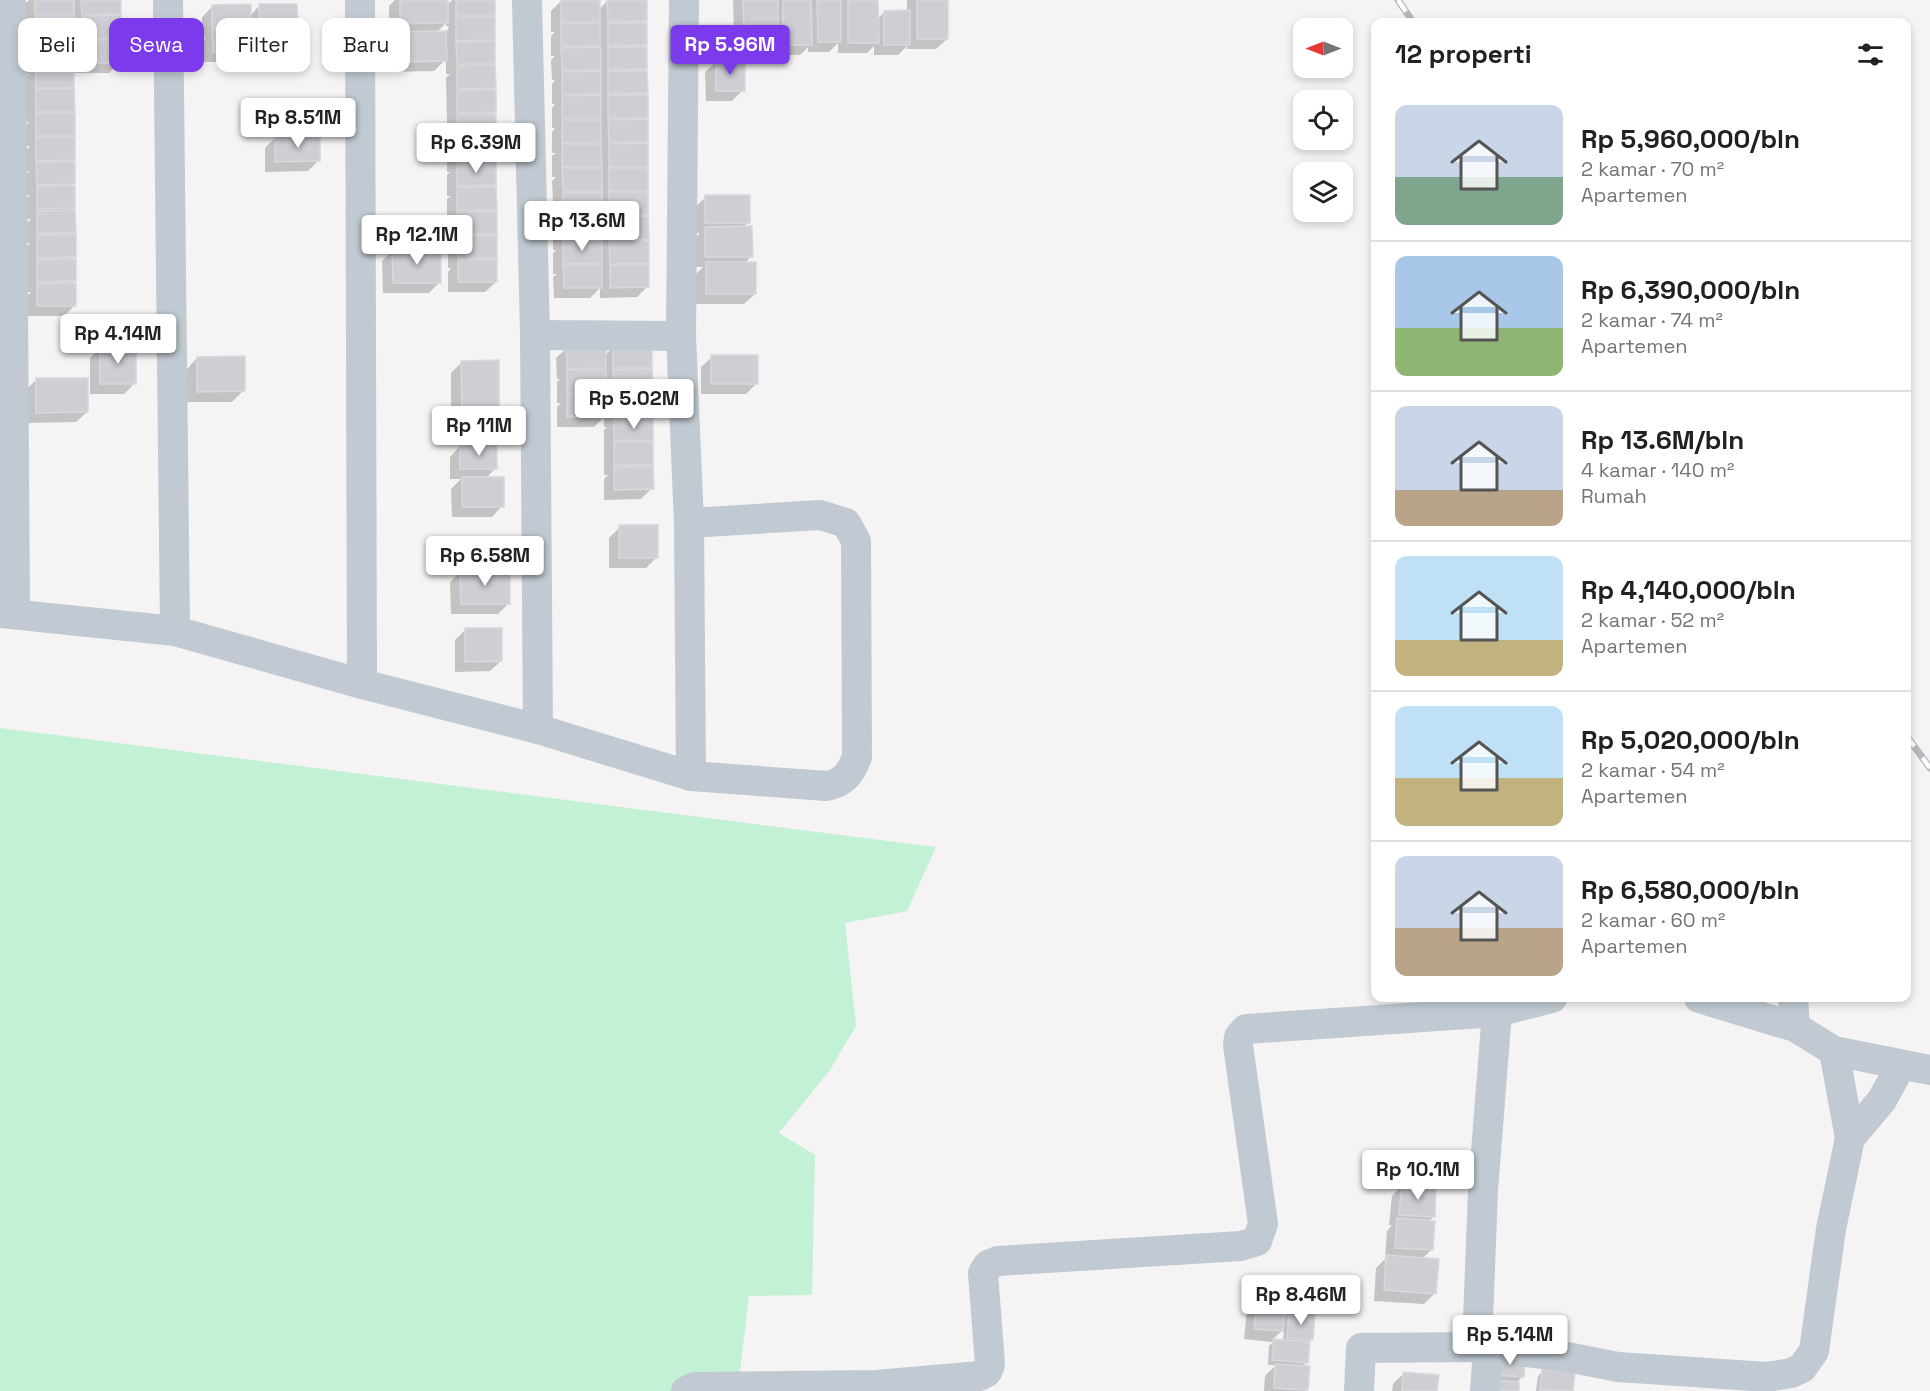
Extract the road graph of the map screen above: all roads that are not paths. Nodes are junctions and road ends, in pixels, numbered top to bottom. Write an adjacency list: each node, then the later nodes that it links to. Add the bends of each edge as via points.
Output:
1 (11, 0): 9 (street)
2 (168, 0): 10 (street)
3 (360, 0): 11 (street)
4 (527, 0): 6 (street)
5 (684, 0): 7 (street)
6 (535, 335): 7 (street); 12 (street)
7 (681, 336): 8 (street)
8 (689, 523): 13 (street); 13 (street, via 820,515 836,518 853,533 856,565 857,757 847,776 838,784 826,786)
9 (8, 613): 10 (street)
10 (175, 631): 11 (street)
11 (362, 684): 12 (street)
12 (538, 729): 13 (street)
13 (691, 776)
14 (1536, 1002): 17 (street)
15 (1712, 1002): 18 (street)
16 (1793, 1002): 18 (street)
17 (1497, 1012): 23 (street, via 1483,1190); 26 (street, via 1246,1029 1238,1045 1263,1224 1257,1240 1241,1246 998,1261 983,1273 990,1365 980,1376 876,1385 695,1387)
18 (1795, 1028): 19 (street)
19 (1833, 1051): 20 (street); 22 (street)
20 (1900, 1065): 21 (street); 22 (street, via 1882,1100)
21 (1930, 1070)
22 (1850, 1138): 25 (street, via 1831,1229 1814,1351 1802,1368)
23 (1482, 1348): 24 (street, via 1562,1356); 27 (street, via 1361,1348); 28 (street)
24 (1617, 1379): 25 (street)
25 (1767, 1384)
26 (686, 1391)
27 (1359, 1391)
28 (1485, 1391)

